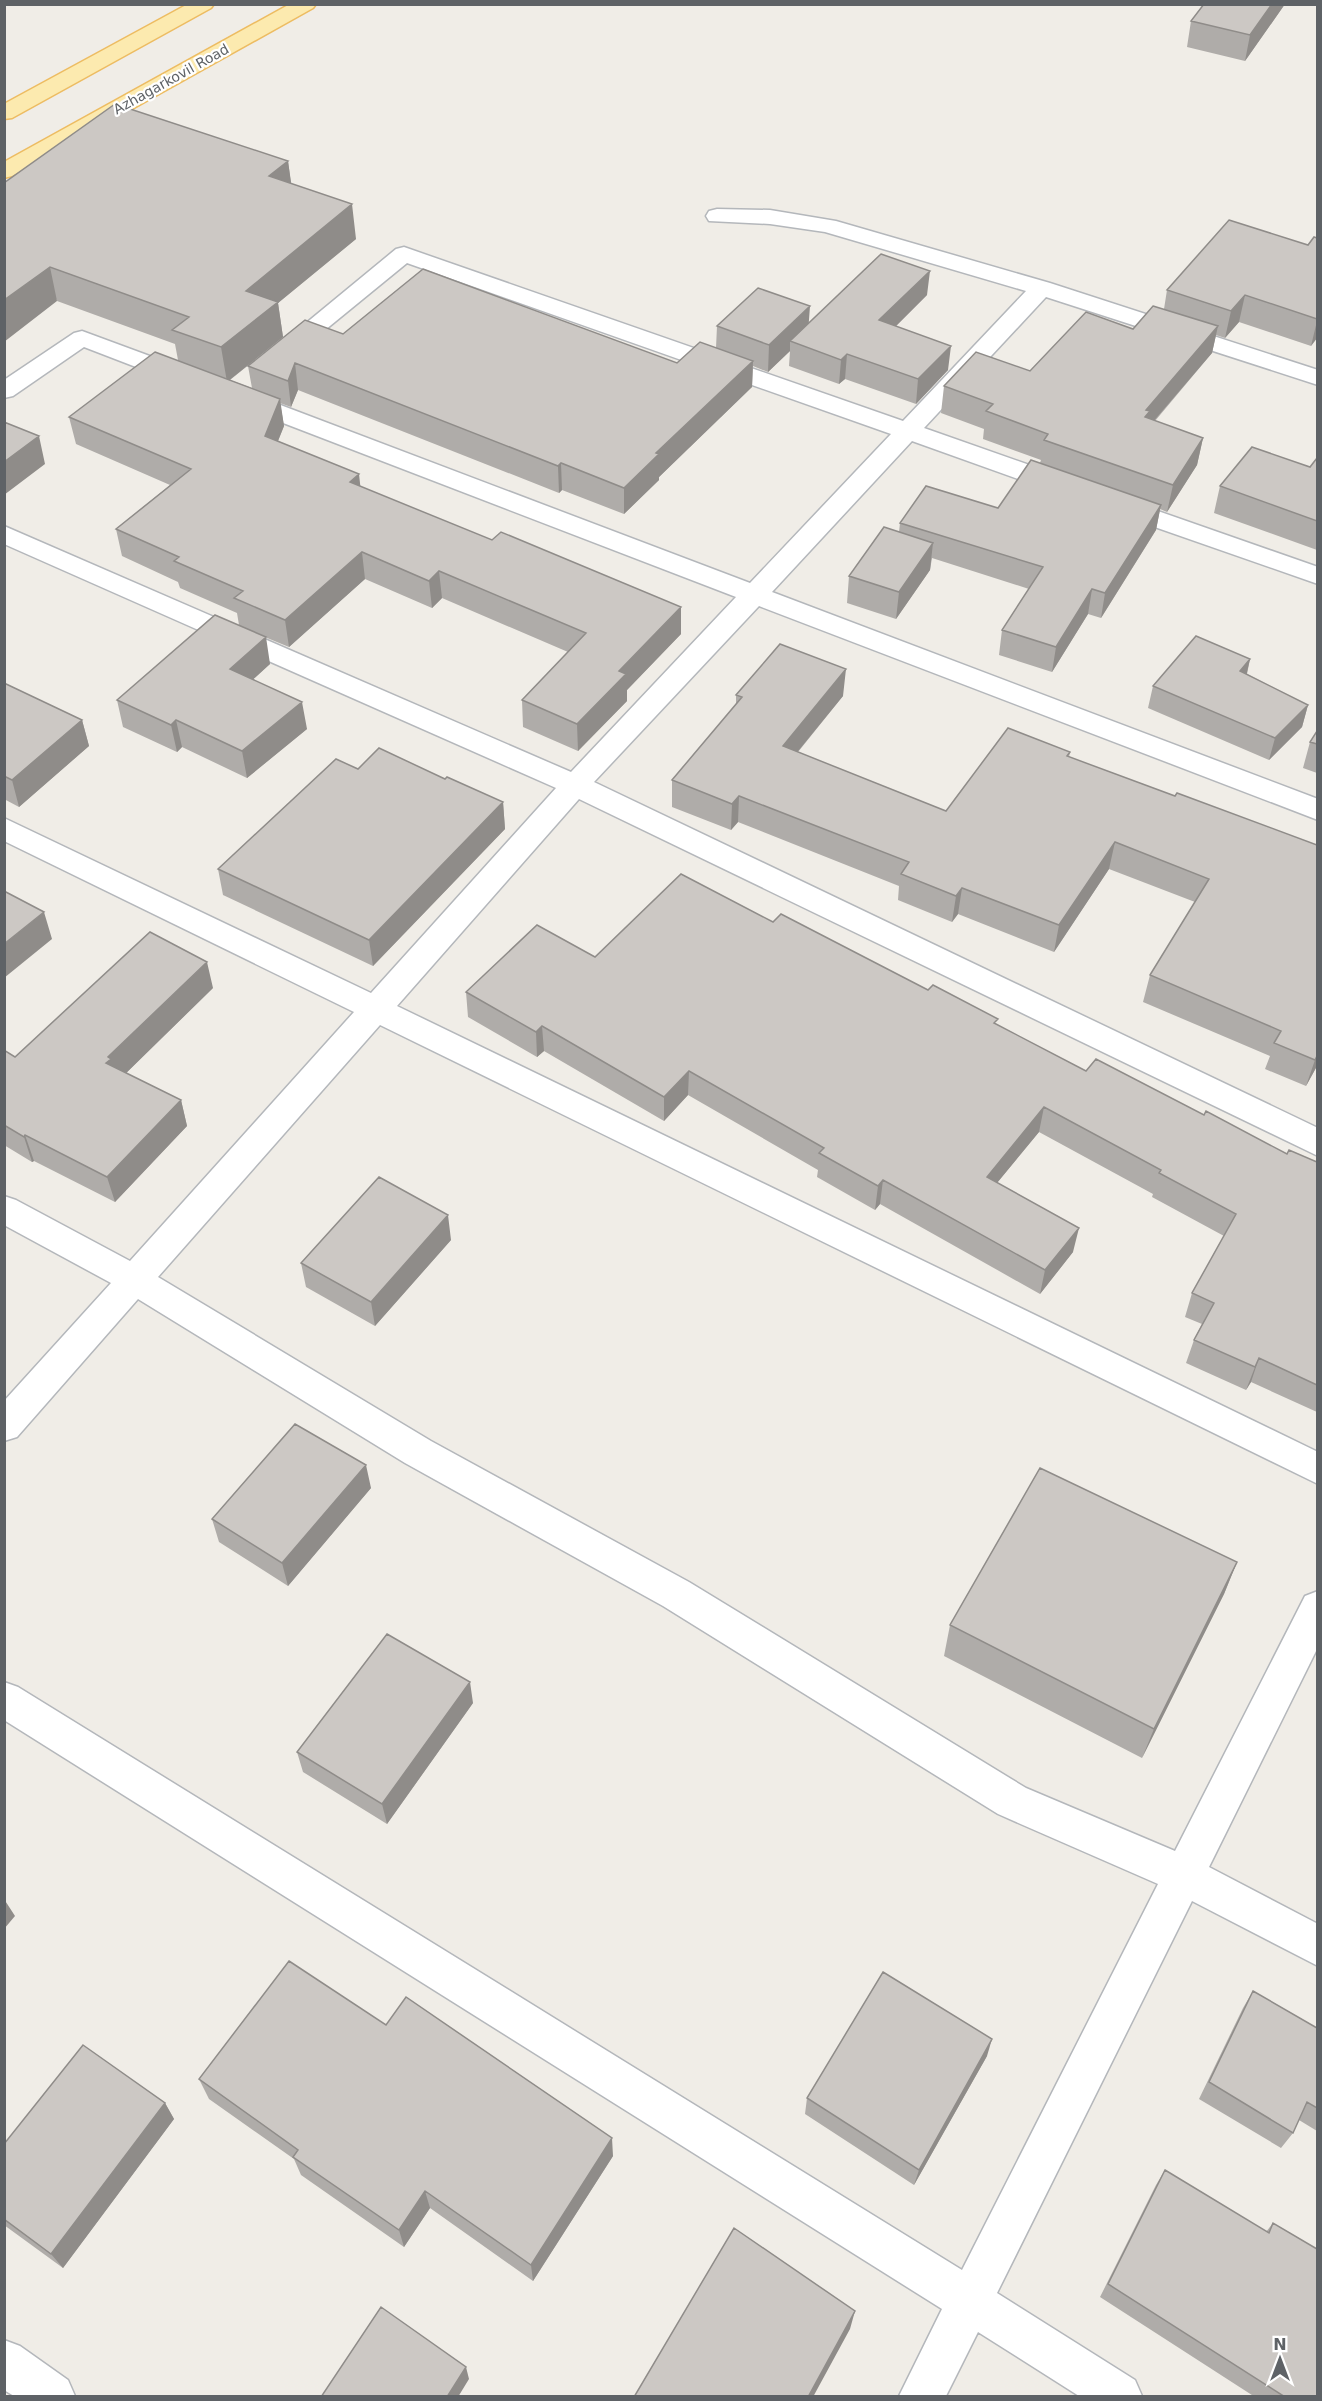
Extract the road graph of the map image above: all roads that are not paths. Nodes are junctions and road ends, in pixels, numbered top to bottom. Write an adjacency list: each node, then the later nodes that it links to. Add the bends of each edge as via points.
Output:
1 (204, 4): 3 (main road)
2 (306, 4): 4 (main road, Azhagarkovil Road)
3 (4, 114)
4 (4, 171)
5 (717, 216): 6 (street, via 828,226)
6 (1042, 288): 7 (street); 10 (street)
7 (1317, 378)
8 (235, 383): 9 (street, via 82,339); 10 (street, via 405,254); 13 (street)
9 (4, 391)
10 (909, 430): 12 (street); 13 (street)
11 (4, 534): 14 (street)
12 (1317, 576)
13 (754, 594): 14 (street); 15 (street)
14 (575, 784): 17 (street); 18 (street)
15 (1317, 810)
16 (4, 828): 17 (street)
17 (377, 1010): 20 (street); 22 (street)
18 (1317, 1143)
19 (4, 1209): 20 (street)
20 (135, 1280): 21 (street); 25 (street, via 418,1452 676,1594 1012,1801)
21 (4, 1426)
22 (1317, 1469)
23 (1317, 1608): 25 (street)
24 (4, 1699): 27 (street)
25 (1184, 1875): 26 (street); 27 (street)
26 (1317, 1946)
27 (970, 2301): 30 (street); 31 (street)
28 (4, 2362): 29 (street)
29 (52, 2397)
30 (922, 2397)
31 (1119, 2397)

